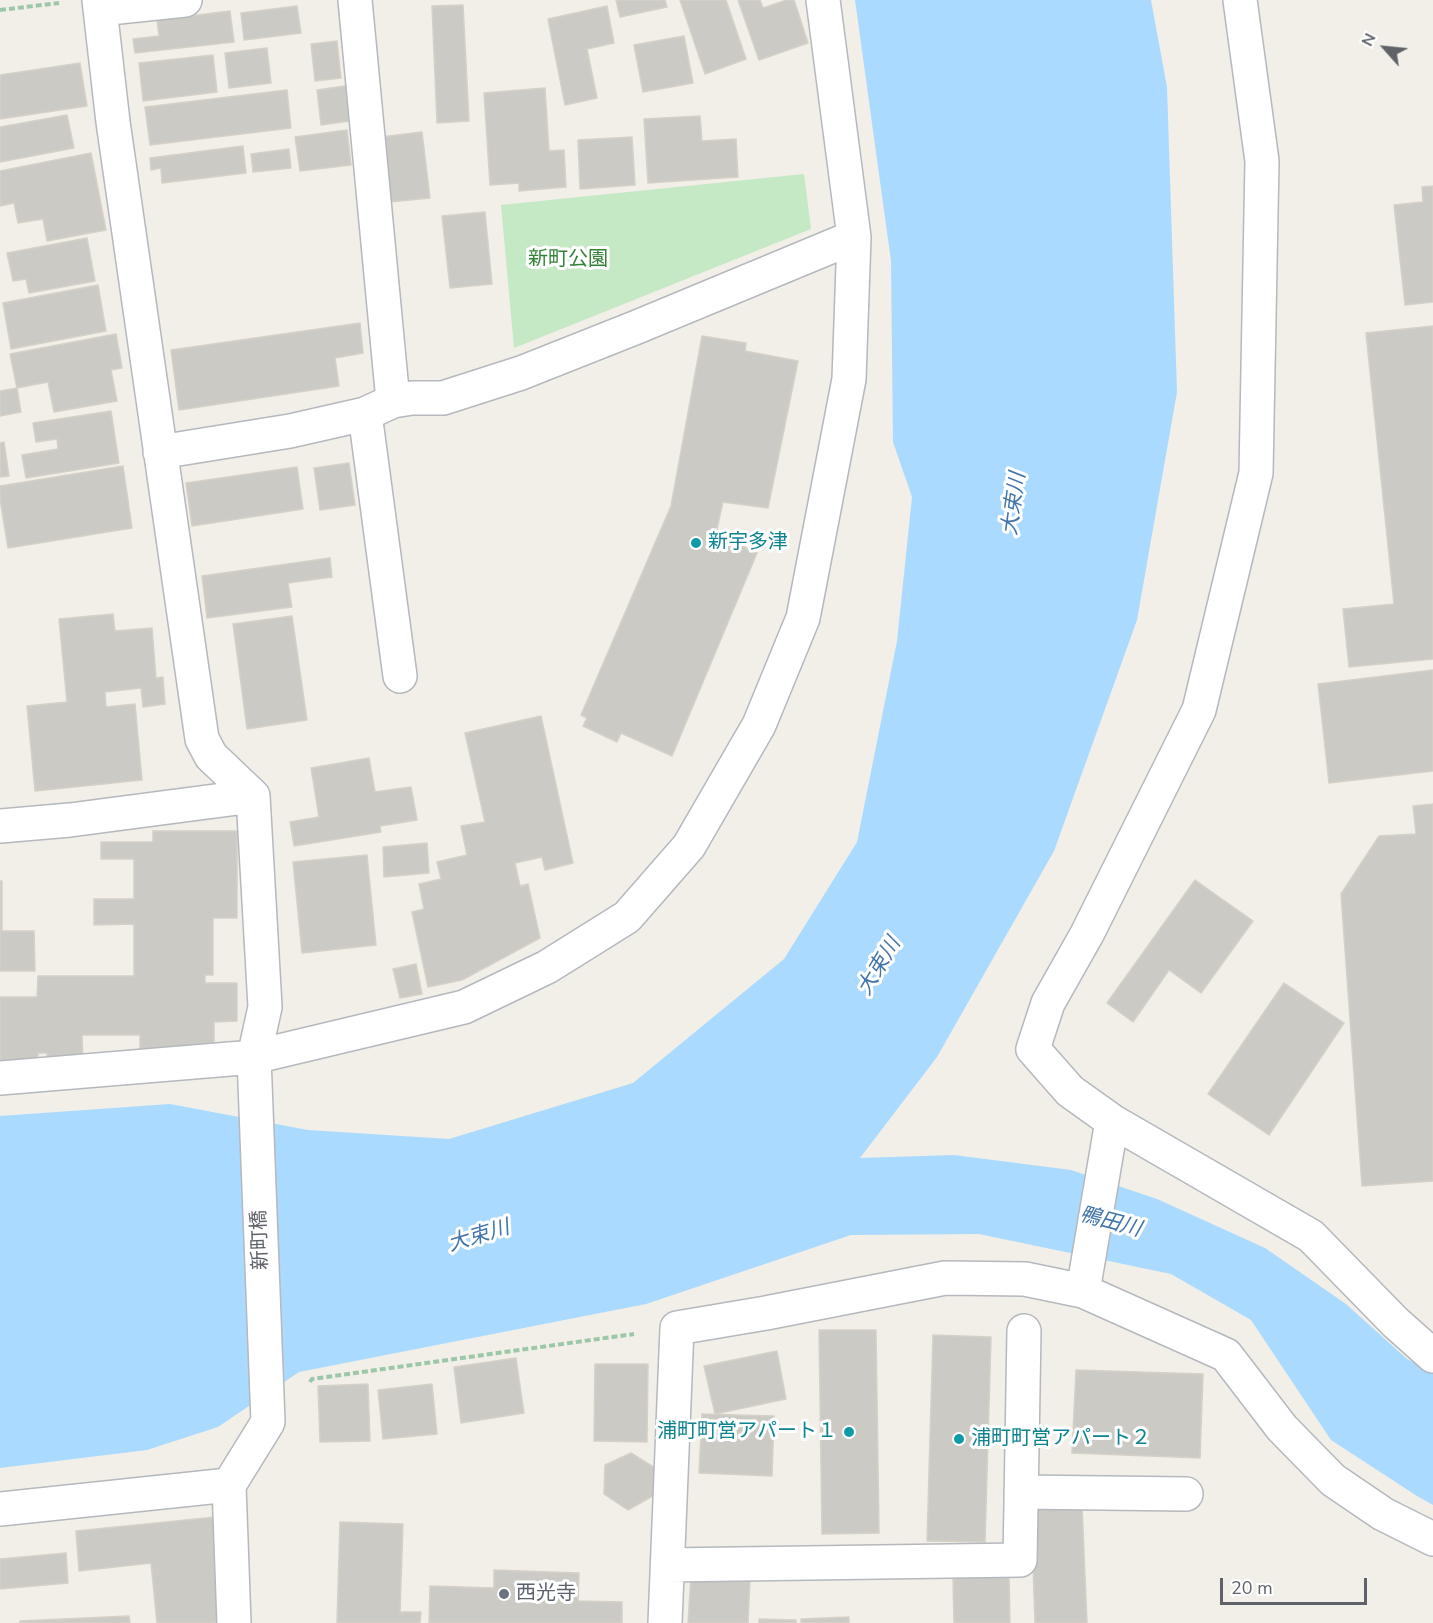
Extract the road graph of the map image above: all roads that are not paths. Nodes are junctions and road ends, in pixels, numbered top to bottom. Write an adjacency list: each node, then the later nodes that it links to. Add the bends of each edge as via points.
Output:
1 (185, 0): 5 (street)
2 (355, 0): 7 (street)
3 (823, 0): 6 (street)
4 (1240, 0): 14 (street, via 1262,160 1256,473 1199,710 1087,934 1048,1003 1034,1049 1070,1091)
5 (99, 4): 8 (street)
6 (854, 237): 7 (street, via 521,373 443,398 412,398); 12 (street, via 849,379 804,618 759,725 689,846 627,917 537,972 464,1007)
7 (379, 408): 8 (street, via 290,431); 9 (street)
8 (160, 452): 10 (street, via 202,739 211,756)
9 (400, 676)
10 (254, 796): 11 (street); 12 (street, 新町橋, via 265,1007)
11 (0, 826)
12 (254, 1057): 13 (street); 18 (street, 新町橋, via 268,1422)
13 (0, 1078)
14 (1112, 1121): 15 (street); 17 (street, via 1311,1236)
15 (1083, 1292): 22 (street, via 1226,1355 1282,1428 1333,1480 1383,1514); 23 (street, via 1025,1279 945,1278 677,1328)
16 (1024, 1331): 19 (street)
17 (1433, 1356)
18 (229, 1485): 21 (street); 24 (street)
19 (1021, 1492): 20 (street); 23 (street, via 1020,1560)
20 (1186, 1494)
21 (0, 1509)
22 (1433, 1539)
23 (668, 1565): 25 (street)
24 (234, 1623)
25 (665, 1623)

